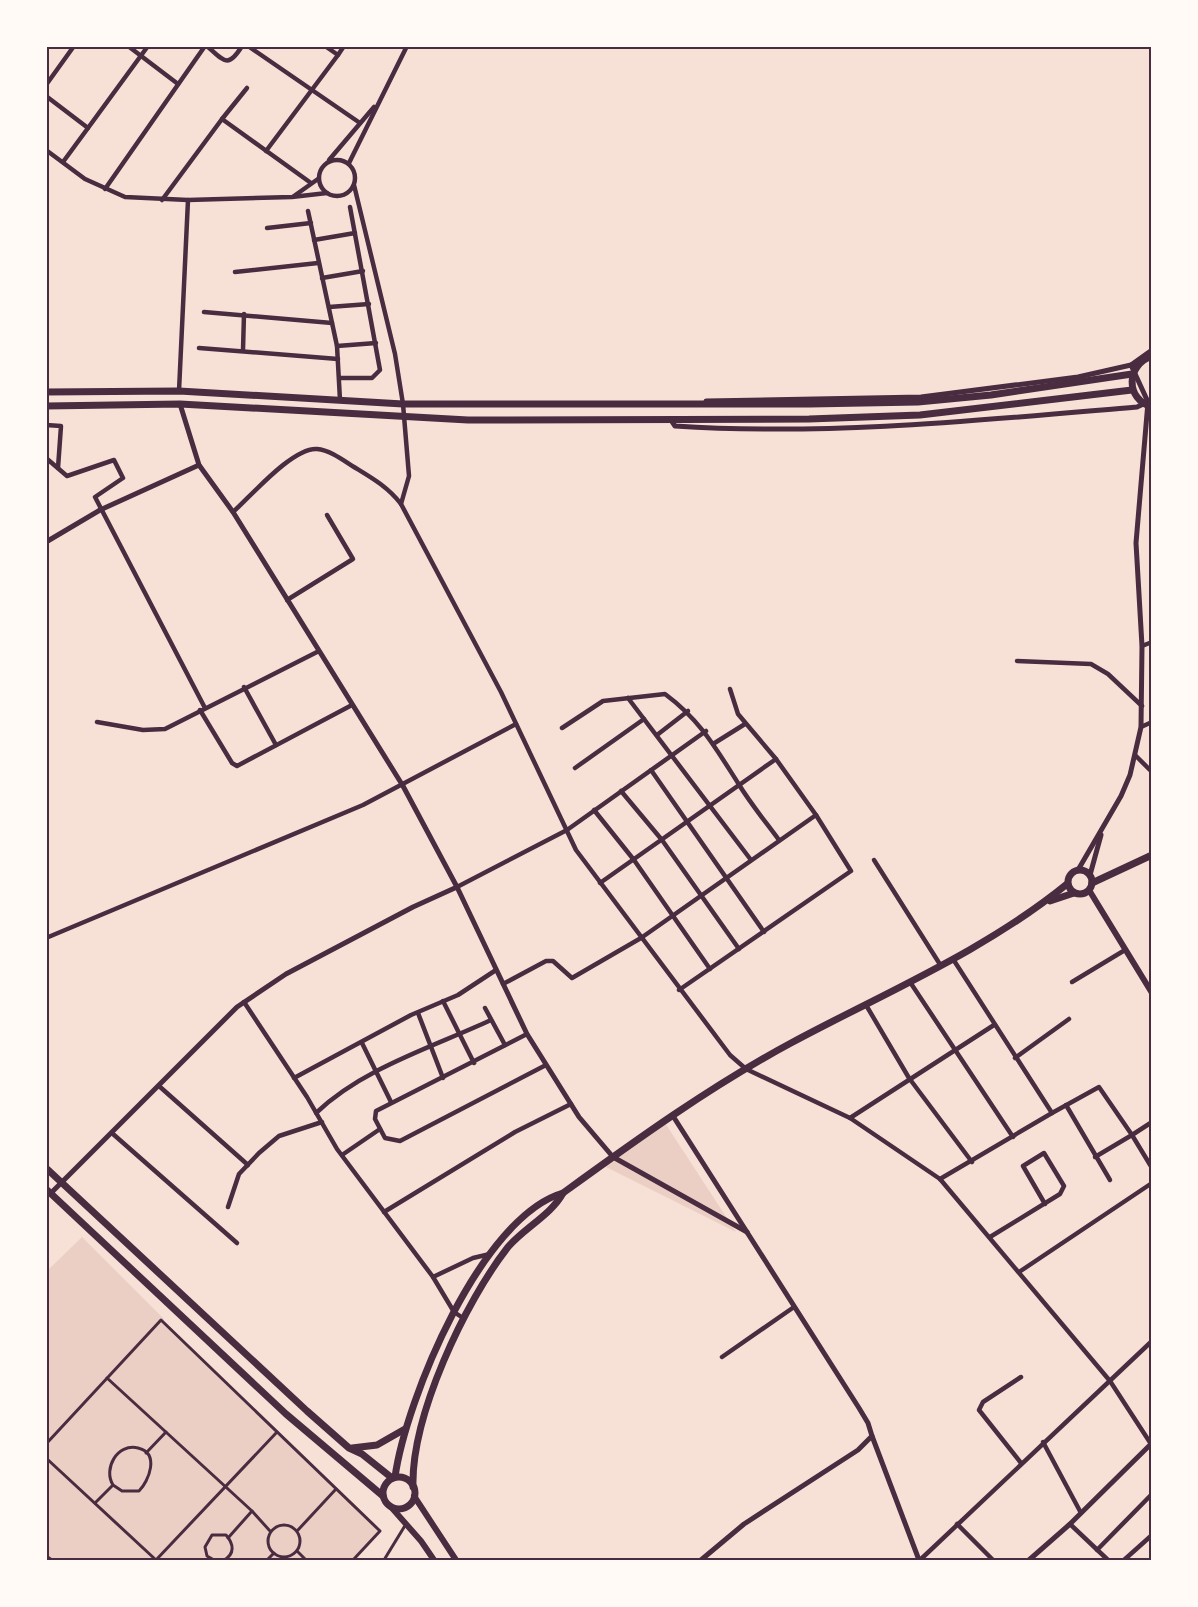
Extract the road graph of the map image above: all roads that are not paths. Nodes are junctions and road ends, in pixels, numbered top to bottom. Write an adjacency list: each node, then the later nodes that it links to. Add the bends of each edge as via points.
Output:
1 (74, 46): 13 (street)
2 (128, 46): 11 (street)
3 (148, 46): 11 (street)
4 (206, 46): 5 (street, via 224,61 234,59); 12 (street)
5 (242, 46)
6 (248, 46): 15 (street)
7 (325, 46): 10 (street)
8 (344, 46): 10 (street)
9 (406, 47): 17 (street)
10 (338, 55): 15 (street)
11 (141, 56): 12 (street); 20 (street)
12 (178, 84): 29 (street)
13 (46, 85)
14 (247, 88): 18 (street)
15 (312, 89): 19 (street); 22 (street)
16 (46, 96): 20 (street)
17 (379, 101): 19 (street); 25 (street)
18 (222, 119): 22 (street); 32 (street)
19 (360, 123): 24 (street)
20 (88, 128): 23 (street)
21 (46, 150): 23 (street)
22 (266, 151): 27 (street)
23 (63, 162): 29 (street)
24 (327, 163): 25 (street, via 340,159); 26 (street)
25 (349, 163): 28 (street, via 356,173)
26 (318, 179): 27 (street); 30 (street)
27 (311, 183): 31 (street)
28 (354, 185): 30 (street, via 342,196); 67 (street)
29 (105, 189): 32 (street, via 125,197)
30 (327, 193): 31 (street)
31 (292, 197): 33 (street)
32 (162, 200): 33 (street)
33 (188, 200): 62 (street)
34 (350, 207): 38 (street)
35 (308, 211): 36 (street)
36 (311, 223): 37 (street); 39 (street)
37 (267, 228)
38 (355, 233): 39 (street); 41 (street)
39 (314, 240): 40 (street)
40 (318, 263): 42 (street); 43 (street)
41 (363, 271): 43 (street); 44 (street)
42 (235, 272)
43 (322, 278): 45 (street)
44 (369, 304): 45 (street); 49 (street)
45 (328, 307): 48 (street)
46 (204, 312): 47 (street)
47 (244, 314): 48 (street); 52 (street)
48 (332, 323): 50 (street)
49 (375, 343): 50 (street); 60 (street, via 380,370 377,374 372,378)
50 (337, 346): 56 (street)
51 (199, 348): 52 (street)
52 (243, 350): 56 (street)
53 (1152, 350): 54 (street)
54 (1139, 357): 57 (street); 58 (street)
55 (1152, 357): 59 (main road, via 1141,361)
56 (338, 359): 60 (street)
57 (1152, 363)
58 (1131, 365): 65 (street); 68 (street, via 1078,377 921,397 674,401)
59 (1132, 374): 61 (main road); 68 (main road, via 918,402)
60 (340, 378): 64 (street)
61 (1132, 390): 65 (main road, via 1141,402); 71 (main road, via 920,416)
62 (179, 391): 63 (main road); 64 (main road)
63 (46, 392)
64 (340, 400): 67 (main road)
65 (1150, 403): 71 (street, via 952,422 808,428 675,426); 73 (street)
66 (180, 404): 69 (main road); 70 (main road); 75 (street)
67 (404, 404): 68 (main road); 70 (street)
68 (671, 405)
69 (46, 406)
70 (405, 417): 71 (main road); 77 (street, via 409,476)
71 (672, 420)
72 (46, 425): 76 (street, via 61,426)
73 (1149, 431): 84 (street, via 1136,543)
74 (46, 458): 76 (street)
75 (199, 465): 78 (street); 79 (street)
76 (58, 468): 78 (street, via 67,476 114,460 123,478 95,496)
77 (401, 504): 79 (street, via 380,483 335,455 310,449 296,455); 97 (street)
78 (100, 510): 81 (street); 92 (street)
79 (233, 512): 82 (street)
80 (327, 515): 82 (street, via 353,559)
81 (46, 542)
82 (287, 600): 85 (street)
83 (1152, 642): 84 (street)
84 (1142, 646): 91 (street)
85 (319, 651): 87 (street); 90 (street)
86 (1017, 661): 91 (street, via 1091,664 1108,674)
87 (244, 687): 92 (street); 104 (street)
88 (730, 689): 98 (street)
89 (628, 698): 93 (street, via 665,694); 94 (street); 100 (street, via 603,701)
90 (352, 705): 104 (street); 111 (street)
91 (1142, 706): 99 (street)
92 (203, 709): 95 (street, via 155,731); 104 (street, via 237,766)
93 (688, 711): 101 (street); 102 (street)
94 (644, 719): 102 (street); 108 (street)
95 (97, 722)
96 (1152, 722): 99 (street)
97 (516, 724): 111 (street); 118 (street)
98 (745, 724): 103 (street); 107 (street)
99 (1141, 727): 106 (street)
100 (562, 728)
101 (706, 732): 103 (street); 105 (street)
102 (657, 735): 105 (street)
103 (713, 744): 112 (street)
104 (276, 745)
105 (673, 754): 109 (street); 114 (street)
106 (1136, 756): 110 (street); 119 (street)
107 (776, 759): 112 (street); 116 (street)
108 (575, 768)
109 (651, 770): 113 (street); 117 (street)
110 (1152, 772)
111 (403, 786): 131 (street); 137 (street)
112 (739, 786): 114 (street); 121 (street)
113 (621, 791): 115 (street); 120 (street)
114 (712, 805): 117 (street); 124 (street)
115 (594, 810): 118 (street); 123 (street)
116 (816, 815): 121 (street); 136 (street, via 851,871)
117 (686, 823): 120 (street); 127 (street)
118 (567, 830): 128 (street); 131 (street)
119 (1101, 834): 126 (street); 129 (street)
120 (662, 840): 123 (street); 133 (street)
121 (779, 840): 124 (street)
122 (1152, 855): 129 (main road)
123 (634, 860): 128 (street); 135 (street)
124 (751, 860): 127 (street)
125 (874, 860): 142 (street)
126 (1078, 870): 129 (main road, via 1085,870); 130 (main road, via 1071,873)
127 (727, 877): 133 (street); 136 (street)
128 (600, 883): 138 (street)
129 (1090, 883): 132 (main road, via 1082,894); 140 (main road)
130 (1067, 884): 132 (main road); 134 (main road)
131 (457, 887): 144 (street); 151 (street, via 286,974)
132 (1074, 893): 134 (main road)
133 (700, 896): 135 (street); 139 (street)
134 (1044, 903): 141 (main road)
135 (673, 914): 138 (street); 143 (street)
136 (764, 932): 139 (street)
137 (46, 938)
138 (640, 938): 147 (street, via 572,978 553,961 546,961); 148 (street)
139 (740, 949): 143 (street)
140 (1125, 950): 146 (street); 149 (main road)
141 (952, 959): 142 (main road); 157 (street)
142 (941, 966): 145 (main road)
143 (710, 969): 148 (street)
144 (496, 970): 147 (street); 150 (street)
145 (910, 982): 152 (main road); 163 (street)
146 (1072, 982)
147 (503, 984): 159 (street)
148 (679, 990): 167 (street, via 729,1055)
149 (1152, 993)
150 (443, 1001): 154 (street); 158 (street)
151 (244, 1002): 169 (street); 172 (street, via 195,1046)
152 (866, 1005): 167 (main road); 171 (street)
153 (485, 1008): 156 (street)
154 (418, 1013): 160 (street); 161 (street)
155 (1069, 1019): 164 (street)
156 (491, 1020): 158 (street); 162 (street)
157 (994, 1025): 163 (street); 164 (street)
158 (460, 1034): 161 (street); 165 (street)
159 (527, 1034): 162 (street); 166 (street)
160 (362, 1042): 168 (street); 169 (street)
161 (430, 1044): 168 (street); 170 (street)
162 (505, 1045): 165 (street)
163 (953, 1050): 171 (street); 185 (street)
164 (1015, 1058): 177 (street)
165 (474, 1063): 170 (street)
166 (546, 1065): 174 (street); 182 (street, via 400,1141 385,1138)
167 (746, 1069): 178 (main road); 179 (street)
168 (377, 1073): 173 (street); 176 (street, via 339,1092)
169 (294, 1078): 176 (street)
170 (443, 1078): 173 (street)
171 (909, 1078): 179 (street); 189 (street)
172 (159, 1086): 183 (street); 190 (street)
173 (391, 1102): 182 (street, via 376,1111)
174 (571, 1104): 188 (street); 201 (street, via 515,1132)
175 (1066, 1105): 177 (street); 184 (street, via 1099,1087); 187 (street)
176 (316, 1113): 180 (street)
177 (1052, 1113): 185 (street)
178 (674, 1116): 188 (main road); 202 (street)
179 (850, 1118): 193 (street)
180 (322, 1122): 186 (street); 190 (street, via 279,1136)
181 (1152, 1122): 184 (street)
182 (380, 1129): 186 (street)
183 (113, 1134): 195 (street); 204 (street)
184 (1132, 1135): 187 (street); 192 (street)
185 (1013, 1137): 189 (street)
186 (342, 1155): 201 (street)
187 (1095, 1157): 194 (street)
188 (613, 1158): 198 (main road); 202 (street)
189 (972, 1162): 193 (street)
190 (248, 1165): 200 (street, via 239,1174)
191 (46, 1168): 195 (main road)
192 (1152, 1168)
193 (940, 1179): 203 (street)
194 (1110, 1180)
195 (62, 1182): 197 (street); 223 (main road)
196 (1152, 1183): 206 (street)
197 (49, 1191): 233 (main road, via 286,1414)
198 (563, 1193): 205 (main road, via 534,1210); 210 (main road, via 506,1250)
199 (1045, 1204): 199 (street, via 1060,1194 1064,1186 1044,1153 1023,1166); 203 (street)
200 (228, 1207)
201 (384, 1212): 207 (street)
202 (747, 1232): 208 (street)
203 (990, 1238): 206 (street)
204 (237, 1243)
205 (490, 1254): 207 (street); 209 (main road)
206 (1019, 1272): 215 (street)
207 (433, 1277): 209 (street)
208 (794, 1307): 212 (street); 219 (street, via 868,1423)
209 (454, 1312): 210 (street); 216 (main road)
210 (463, 1318): 230 (main road, via 420,1434)
211 (1152, 1341): 215 (street)
212 (722, 1357)
213 (1021, 1377): 226 (street, via 983,1402 979,1410)
214 (107, 1378): 217 (street); 218 (street, via 161,1320); 222 (street)
215 (1110, 1381): 220 (street); 221 (street)
216 (405, 1429): 223 (main road, via 377,1445); 227 (main road)
217 (165, 1432): 224 (street); 229 (street)
218 (277, 1432): 229 (street); 231 (street)
219 (872, 1436): 260 (street, via 858,1450 744,1524); 261 (street)
220 (1043, 1442): 226 (street); 238 (street)
221 (1151, 1443): 238 (street)
222 (46, 1444)
223 (349, 1448): 227 (main road)
224 (146, 1453): 228 (street, via 138,1448 120,1452 108,1468); 228 (street, via 151,1473 139,1491 122,1491)
225 (46, 1458): 235 (street)
226 (1021, 1463): 240 (street)
227 (393, 1478): 230 (main road, via 404,1478); 233 (main road, via 384,1487)
228 (113, 1485): 235 (street)
229 (226, 1487): 237 (street); 251 (street)
230 (413, 1487): 234 (main road)
231 (336, 1489): 242 (street); 256 (street, via 380,1531)
232 (1152, 1494): 246 (street)
233 (383, 1496): 236 (main road)
234 (414, 1496): 236 (main road, via 404,1508); 259 (main road)
235 (95, 1503): 251 (street)
236 (391, 1507): 239 (main road)
237 (252, 1511): 243 (street); 245 (street)
238 (1081, 1513): 241 (street)
239 (406, 1524): 257 (street); 258 (main road)
240 (957, 1524): 261 (street); 262 (street)
241 (1070, 1524): 246 (street); 263 (street)
242 (298, 1530): 243 (street, via 285,1524); 247 (street)
243 (270, 1531): 248 (street, via 268,1543)
244 (1152, 1535): 265 (street)
245 (228, 1538): 252 (street, via 219,1534 208,1540 205,1552); 253 (street, via 233,1549)
246 (1097, 1550): 264 (street)
247 (298, 1552): 248 (street, via 285,1557); 255 (street)
248 (274, 1553): 254 (street)
249 (46, 1556): 250 (street)
250 (51, 1560)
251 (156, 1560)
252 (211, 1560)
253 (224, 1560)
254 (267, 1560)
255 (306, 1560)
256 (353, 1560)
257 (384, 1560)
258 (434, 1560)
259 (456, 1560)
260 (700, 1560)
261 (920, 1560)
262 (993, 1560)
263 (1029, 1560)
264 (1108, 1560)
265 (1124, 1560)

